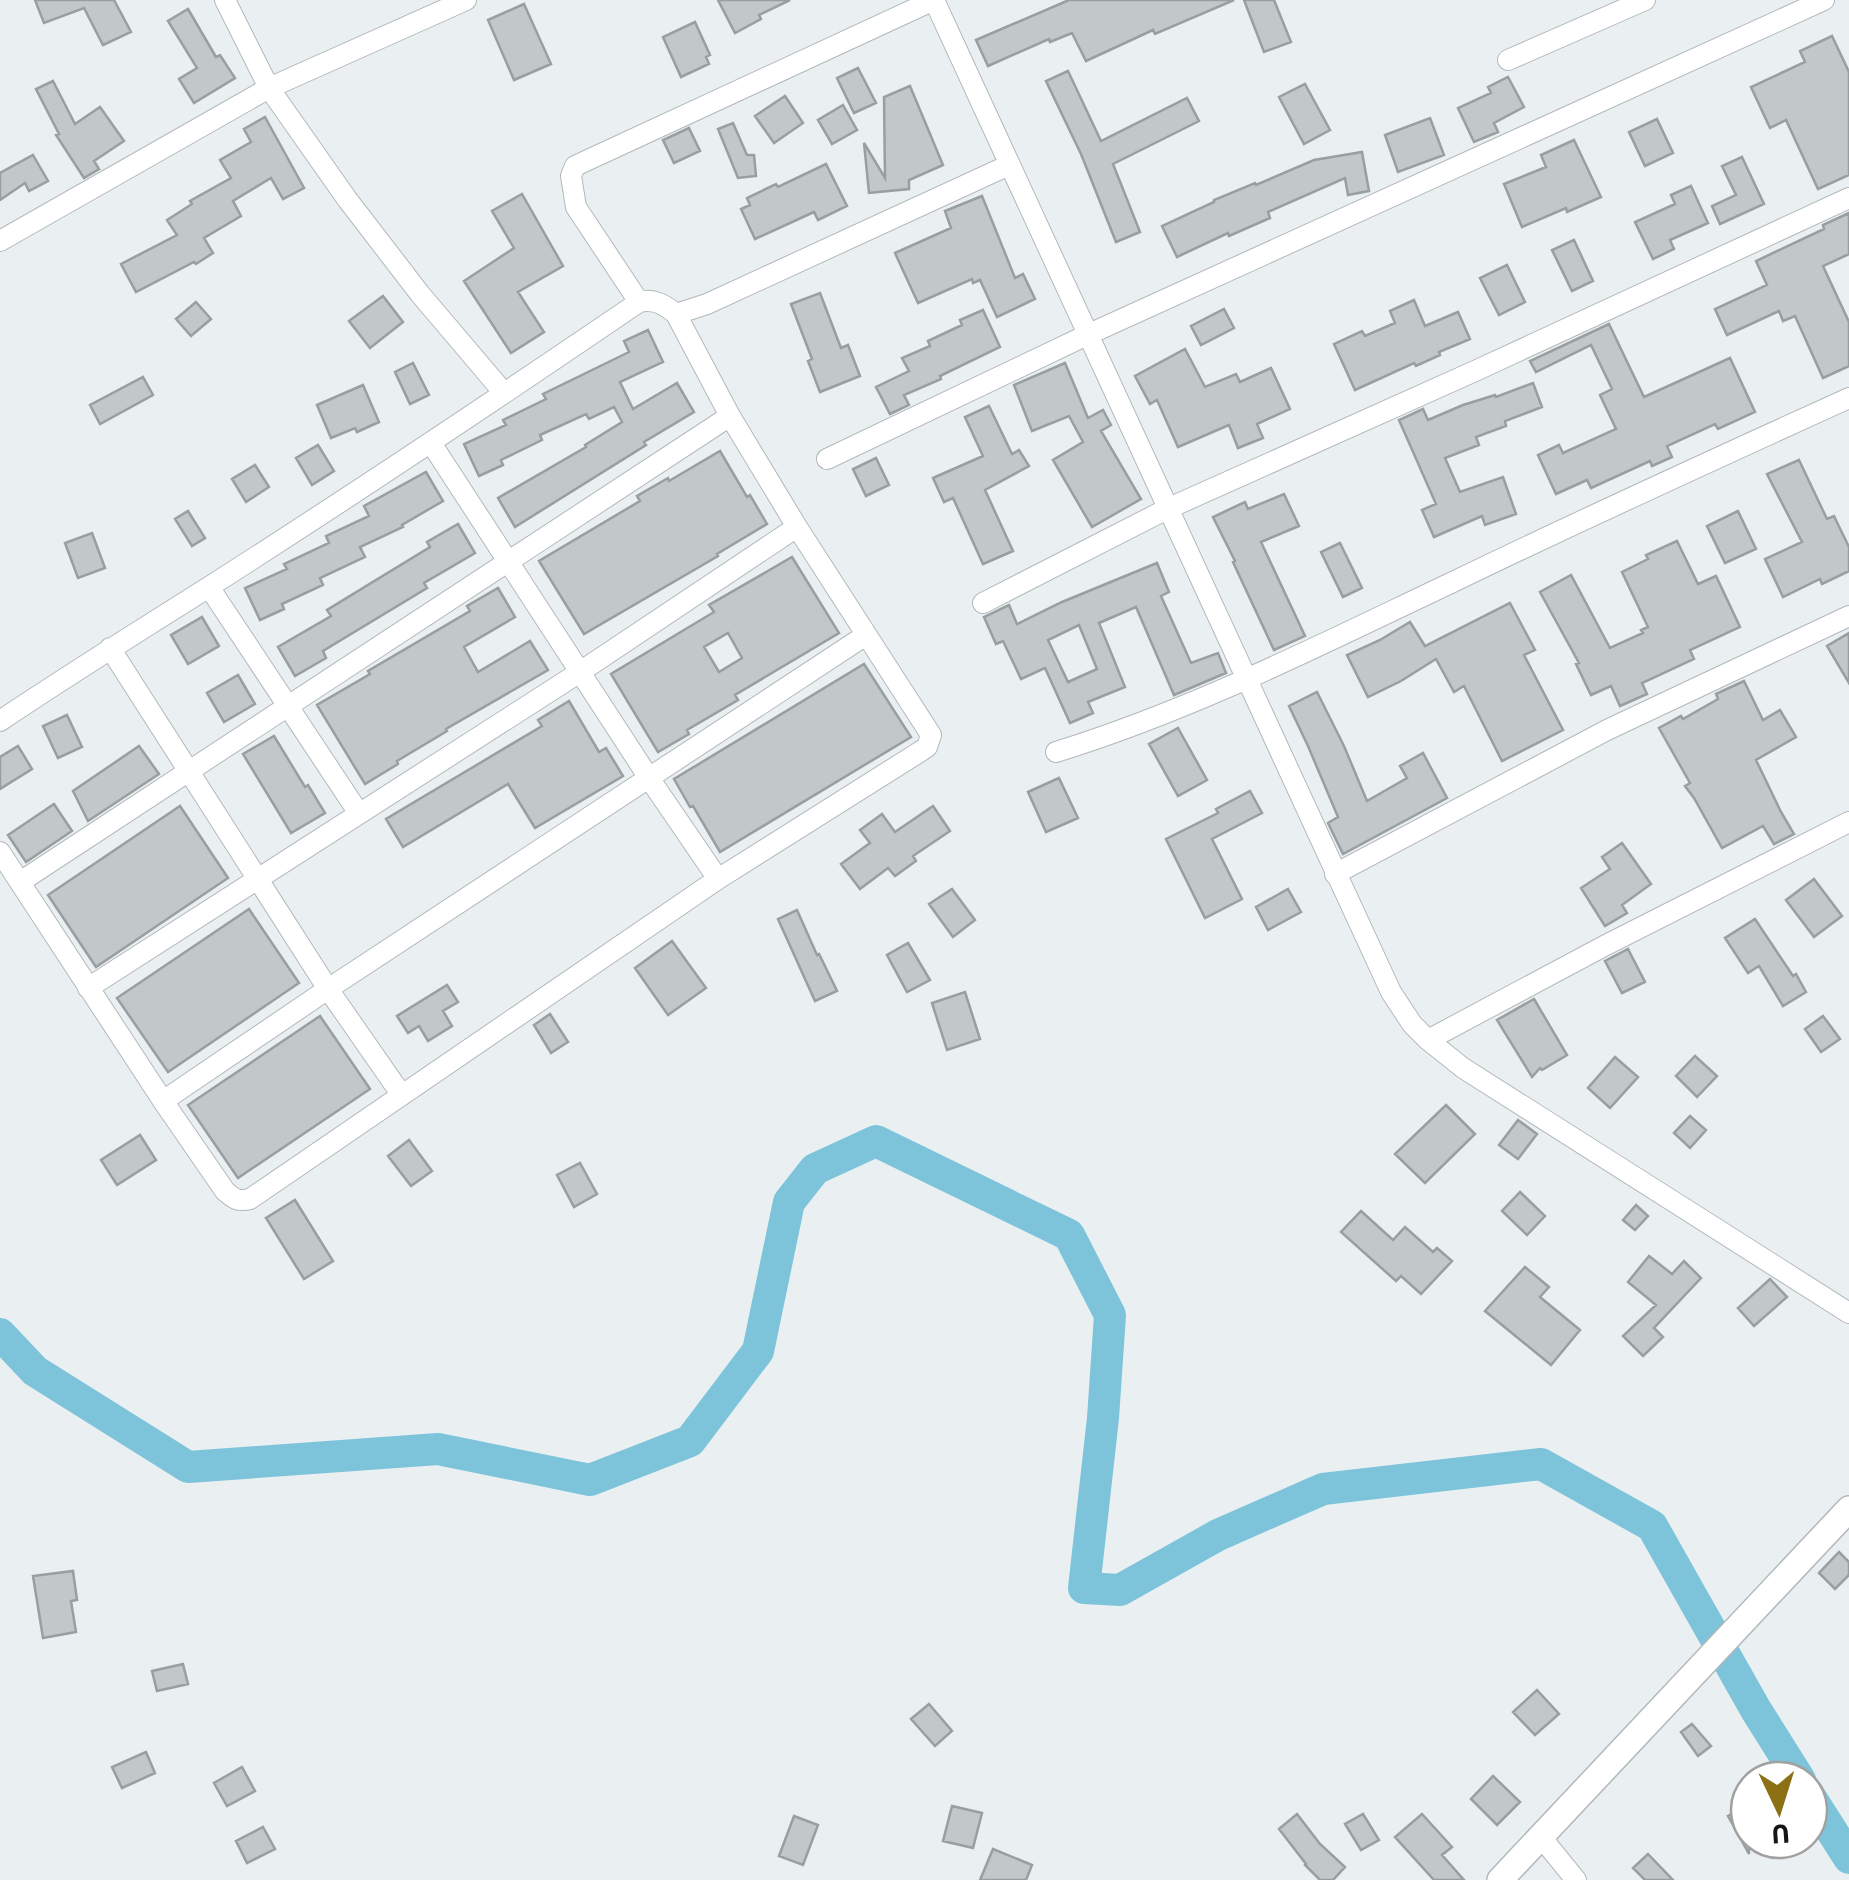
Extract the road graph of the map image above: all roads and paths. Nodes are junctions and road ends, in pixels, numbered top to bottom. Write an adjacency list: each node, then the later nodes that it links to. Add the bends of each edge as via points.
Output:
1 (226, 0): 7 (street)
2 (466, 0): 7 (street)
3 (934, 0): 8 (street); 11 (street, via 575,166 576,207)
4 (1645, 0): 6 (street)
5 (1824, 0): 13 (street)
6 (1508, 60)
7 (269, 88): 10 (street); 14 (street, via 346,199)
8 (1009, 164): 12 (street); 13 (street)
9 (1849, 198): 19 (street)
10 (0, 241)
11 (639, 302): 12 (street); 14 (street)
12 (676, 314): 16 (street)
13 (1087, 335): 18 (street); 19 (street)
14 (504, 394): 17 (street)
15 (1849, 398): 28 (street)
16 (730, 416): 20 (street); 21 (street)
17 (431, 443): 21 (street); 22 (street)
18 (827, 459)
19 (1168, 509): 23 (street); 28 (street)
20 (797, 526): 25 (street); 27 (street)
21 (509, 562): 27 (street); 29 (street)
22 (210, 587): 26 (street); 29 (street)
23 (983, 603)
24 (1849, 616): 37 (street, via 1607,730)
25 (866, 635): 33 (street); 38 (street, via 928,729 927,746)
26 (110, 648): 30 (street); 32 (street)
27 (580, 672): 33 (street); 34 (street)
28 (1248, 680): 31 (street); 37 (street)
29 (288, 705): 32 (street); 34 (street)
30 (0, 721)
31 (1056, 752)
32 (188, 771): 39 (street); 40 (street)
33 (649, 778): 38 (street); 42 (street)
34 (358, 812): 39 (street)
35 (1849, 822): 43 (street)
36 (0, 852): 40 (street)
37 (1335, 874): 43 (street, via 1390,992)
38 (718, 879): 44 (street)
39 (259, 880): 41 (street); 42 (street)
40 (20, 882): 41 (street)
41 (88, 988): 45 (street)
42 (328, 989): 44 (street); 45 (street)
43 (1428, 1040): 46 (street)
44 (401, 1094): 45 (street, via 242,1201 225,1192)
45 (163, 1101)
46 (1849, 1313)
47 (1849, 1509): 48 (street)
48 (1541, 1837): 49 (street); 50 (street)
49 (1500, 1880)
50 (1576, 1880)

